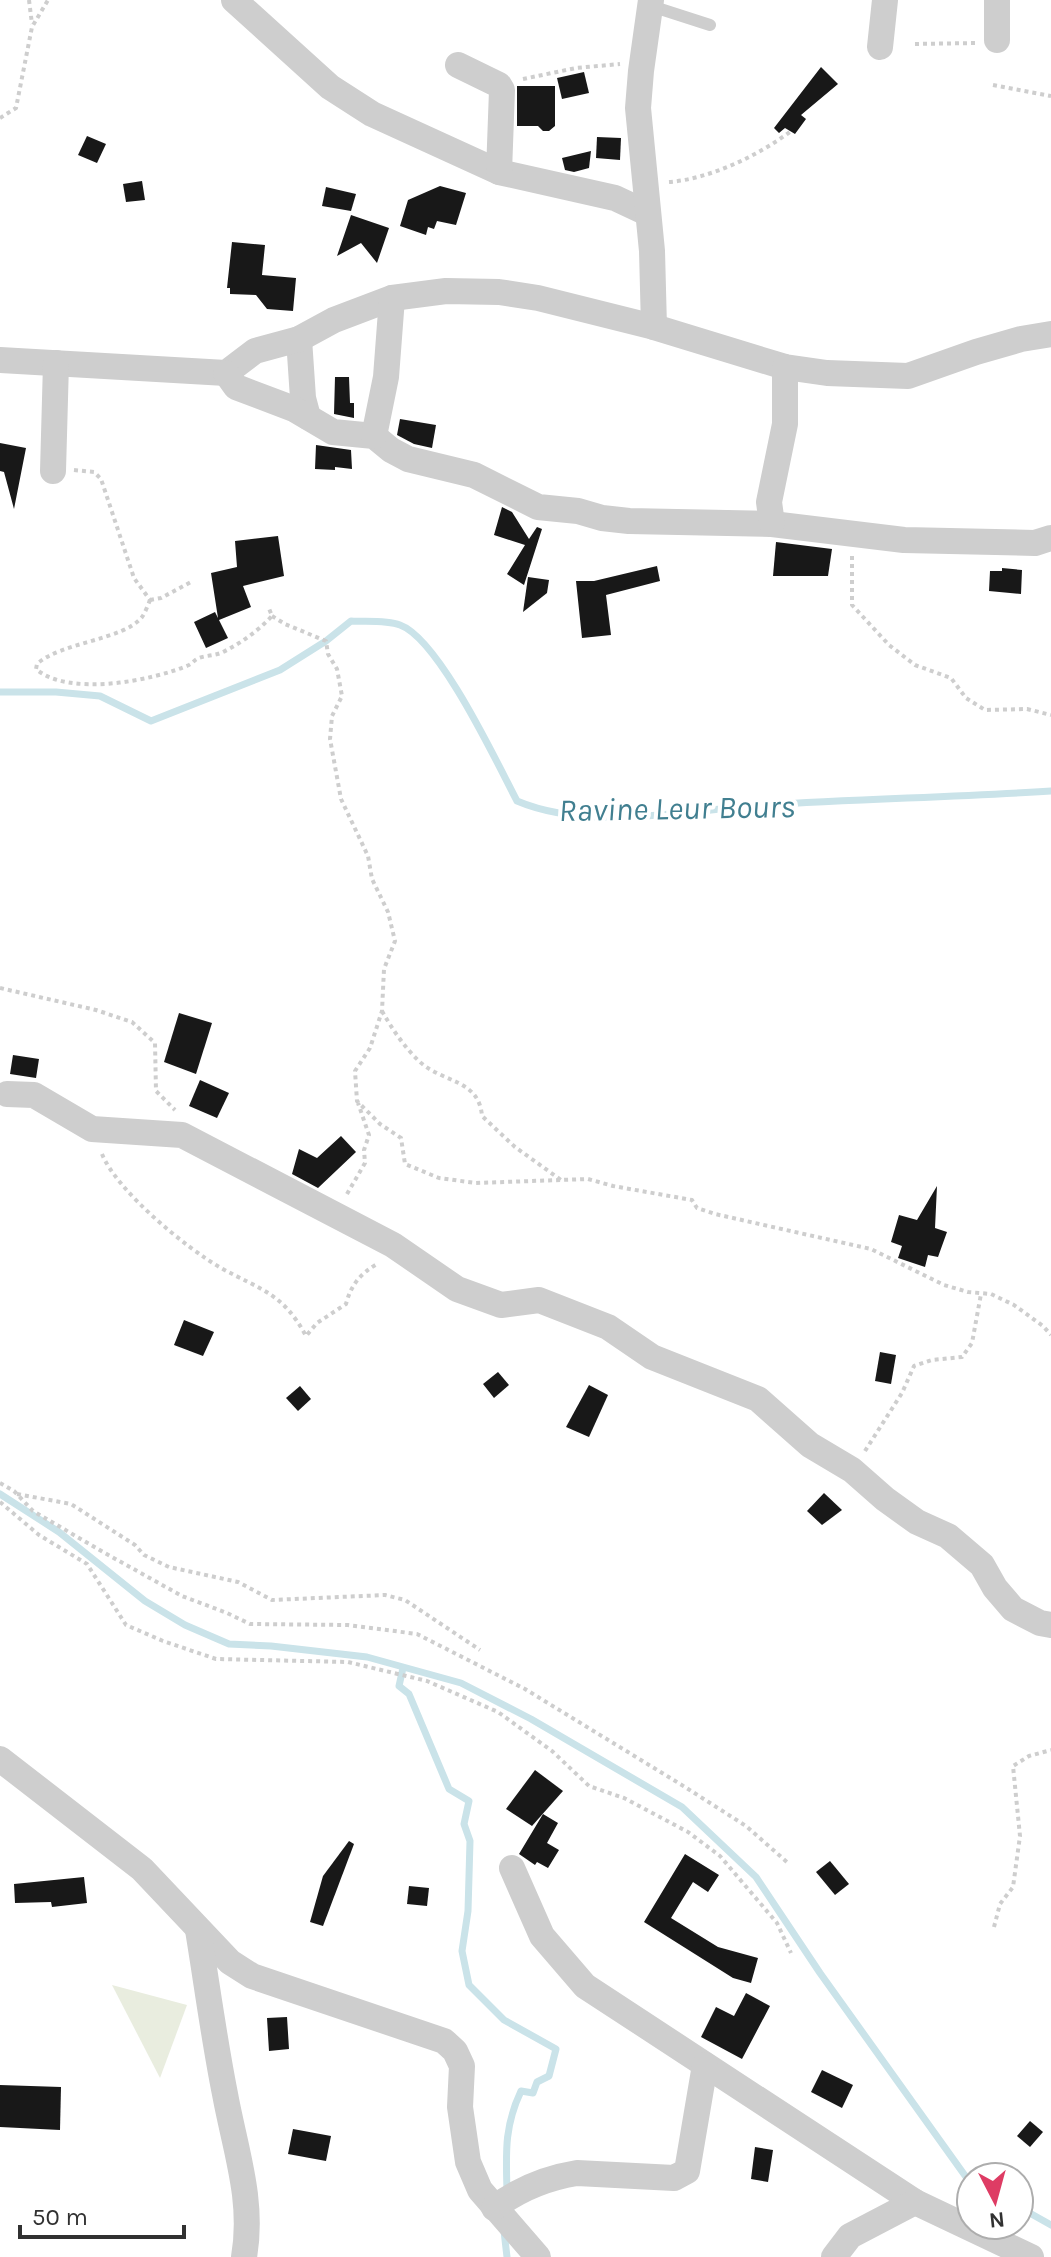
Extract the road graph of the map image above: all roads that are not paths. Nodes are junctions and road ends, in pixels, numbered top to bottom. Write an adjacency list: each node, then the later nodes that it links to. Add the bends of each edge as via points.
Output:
1 (234, 0): 9 (street, via 340,94)
2 (885, 0): 7 (street)
3 (997, 0): 6 (street)
4 (651, 3): 5 (lane); 10 (street, via 641,71)
5 (710, 25)
6 (997, 40)
7 (880, 47)
8 (458, 65): 9 (street, via 499,85)
9 (499, 172): 10 (street, via 615,198)
10 (647, 213): 12 (street)
11 (392, 298): 12 (street, via 499,292); 14 (street); 20 (street, via 386,377)
12 (654, 327): 17 (street)
13 (1051, 334): 17 (street, via 908,376)
14 (299, 339): 18 (street, via 255,351); 19 (street)
15 (0, 360): 16 (street)
16 (56, 363): 18 (street); 21 (street)
17 (785, 367): 22 (street, via 785,424 769,502)
18 (226, 373): 19 (street, via 236,387)
19 (308, 417): 20 (street, via 333,432)
20 (374, 436): 22 (street, via 408,459 474,475 538,507 629,521)
21 (53, 471)
22 (772, 524): 23 (street, via 904,540 1035,543)
23 (1051, 538)
24 (7, 1094): 25 (street, via 34,1095 92,1129 182,1135 407,1255 457,1289 501,1305 539,1300 608,1327 652,1357 758,1399 810,1445 852,1470 917,1522 948,1536 982,1565 1013,1609)
25 (1051, 1625)
26 (0, 1759): 28 (street, via 142,1869)
27 (512, 1868): 29 (street, via 542,1936 585,1986)
28 (198, 1930): 30 (street, via 252,1976 444,2041 462,2066 460,2107 468,2162 480,2190); 32 (street, via 246,2192)
29 (705, 2065): 30 (street, via 687,2171 661,2179 577,2173 542,2181); 31 (street)
30 (507, 2199): 33 (street)
31 (915, 2202): 34 (street, via 850,2236); 35 (street)
32 (244, 2257)
33 (538, 2257)
34 (834, 2257)
35 (1031, 2257)

